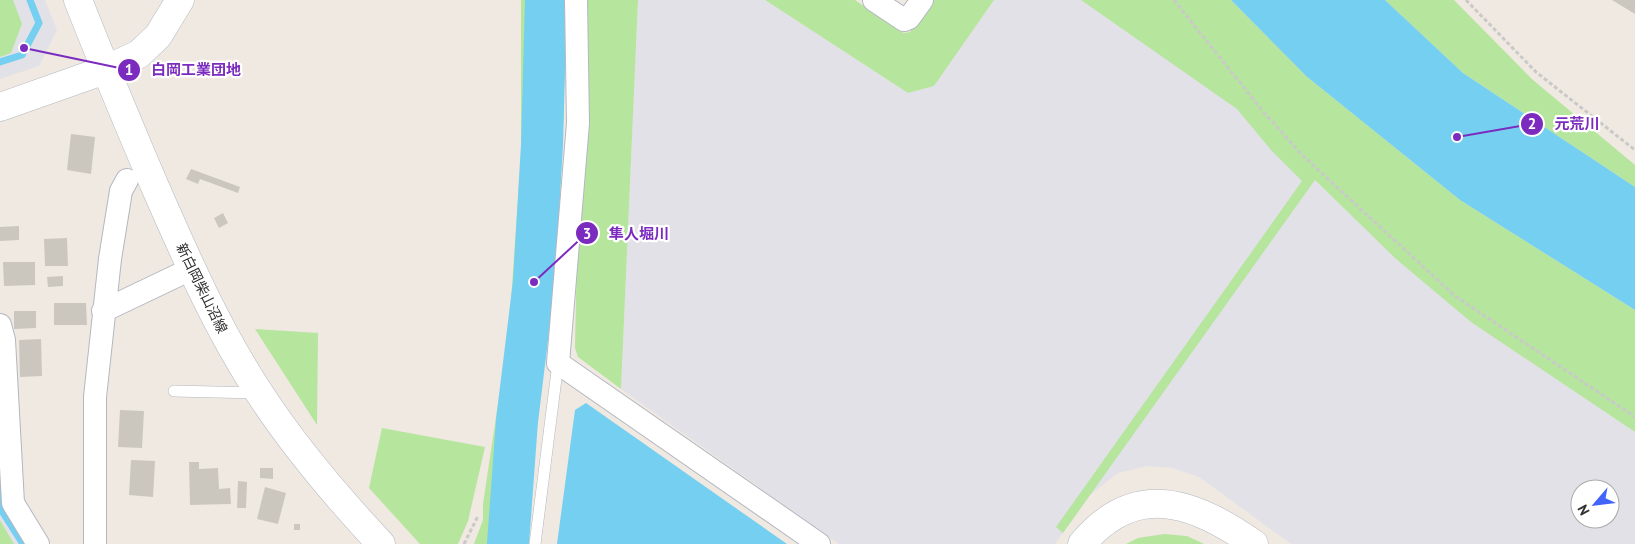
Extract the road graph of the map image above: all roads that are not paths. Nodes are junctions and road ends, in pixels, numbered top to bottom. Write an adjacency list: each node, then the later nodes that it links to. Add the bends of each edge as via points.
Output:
1 (78, 0): 6 (street, 新白岡柴山沼線)
2 (576, 0): 12 (street, via 578,123)
3 (874, 0): 4 (street, via 904,20)
4 (922, 0)
5 (175, 3): 6 (street, via 158,36 144,50)
6 (105, 70): 7 (street); 9 (street, 新白岡柴山沼線)
7 (0, 107)
8 (126, 180): 10 (street, via 121,191)
9 (191, 269): 10 (street); 14 (street, 新白岡柴山沼線, via 225,336)
10 (103, 311): 16 (street, via 95,397)
11 (0, 326): 15 (street, via 4,340 13,503)
12 (558, 363): 18 (lane); 19 (street)
13 (174, 391): 14 (lane)
14 (260, 394): 17 (street, 新白岡柴山沼線, via 297,448)
15 (38, 544)
16 (95, 544)
17 (381, 544)
18 (535, 544)
19 (819, 544)
20 (1082, 544): 21 (street, via 1098,525 1121,511 1155,503 1188,508 1224,523)
21 (1254, 544)

